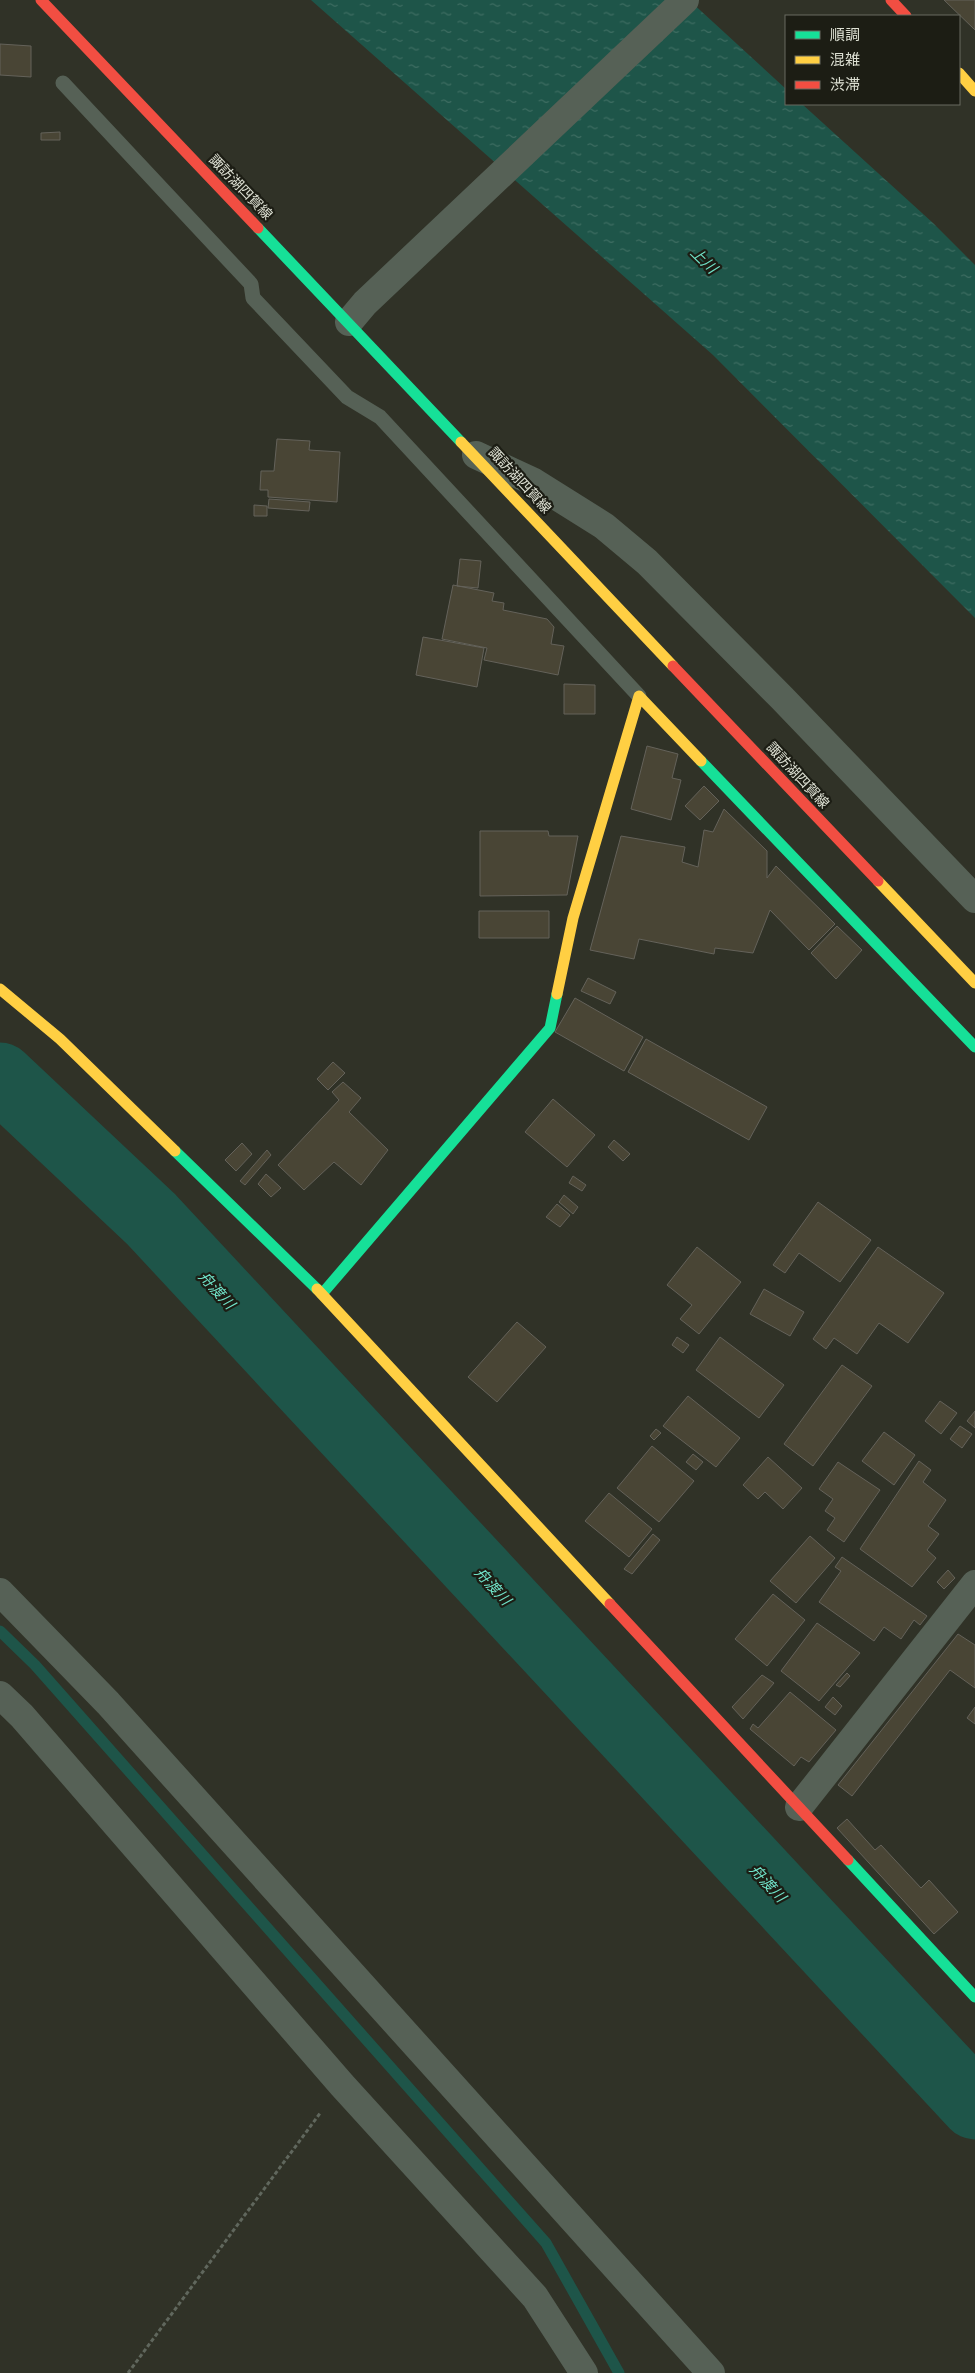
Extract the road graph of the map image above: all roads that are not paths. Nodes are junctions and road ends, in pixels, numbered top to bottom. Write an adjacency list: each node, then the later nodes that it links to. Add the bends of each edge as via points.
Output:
1 (41, 0): 8 (street, 諏訪湖四賀線)
2 (685, 0): 8 (street)
3 (891, 0): 4 (street)
4 (905, 15)
5 (960, 75): 7 (street)
6 (63, 83): 10 (lane, via 251,284 253,298 266,312 347,398 380,417)
7 (975, 91)
8 (357, 313): 9 (street, 諏訪湖四賀線)
9 (476, 455): 11 (street, via 542,487 604,526 647,562); 12 (street, 諏訪湖四賀線)
10 (639, 696): 14 (street); 15 (street, via 573,918 550,1028)
11 (975, 899)
12 (975, 983)
13 (0, 988): 15 (street, via 60,1039)
14 (975, 1047)
15 (322, 1294): 19 (street)
16 (975, 1584): 19 (street)
17 (0, 1592): 22 (street, via 108,1703)
18 (0, 1694): 21 (street, via 342,2085 535,2298)
19 (799, 1807): 20 (street)
20 (975, 1997)
21 (584, 2373)
22 (711, 2373)

